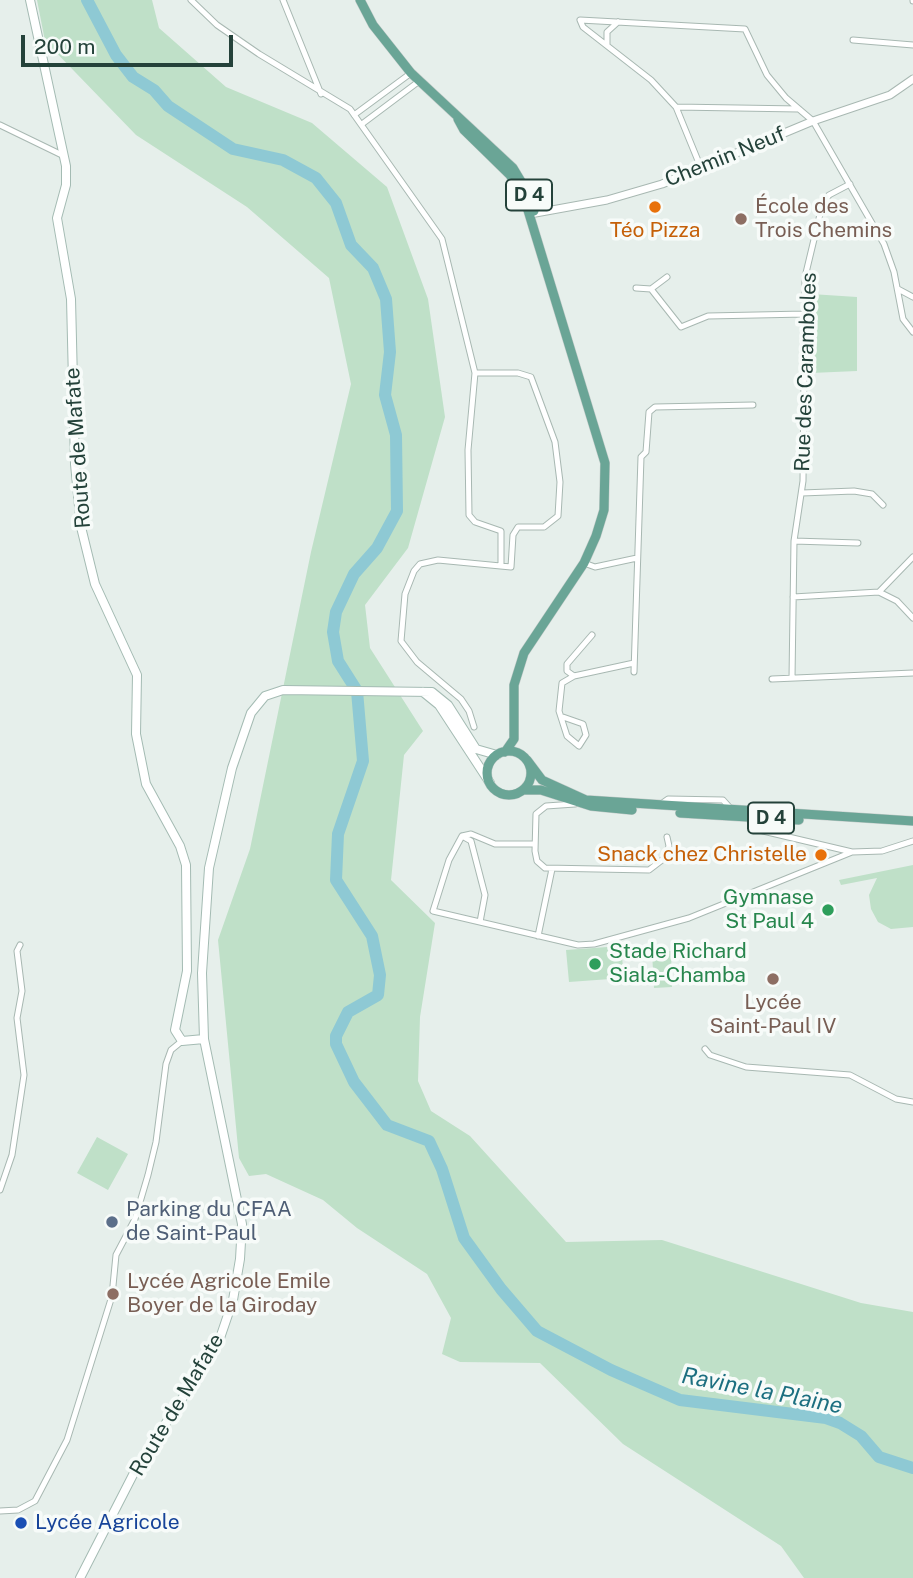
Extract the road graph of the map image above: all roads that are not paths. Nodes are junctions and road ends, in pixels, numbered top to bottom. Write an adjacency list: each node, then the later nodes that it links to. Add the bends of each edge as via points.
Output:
1 (30, 0): 19 (main road, Route de Mafate)
2 (191, 0): 12 (street, via 217,25)
3 (283, 0): 12 (street)
4 (360, 0): 9 (main road, D 4, via 373,25)
5 (618, 22): 7 (street, via 607,32); 7 (street, via 580,20); 14 (street, via 745,29 767,75)
6 (853, 40): 8 (street)
7 (607, 44): 13 (street)
8 (913, 44)
9 (411, 73): 11 (main road, D 4); 15 (street)
10 (913, 79): 16 (street, Chemin Neuf, via 890,95)
11 (418, 82): 17 (street); 22 (main road, D 4, via 515,182)
12 (321, 94): 15 (street)
13 (676, 107): 14 (street); 20 (street)
14 (799, 109): 16 (street)
15 (354, 115): 17 (street)
16 (813, 121): 20 (street, Chemin Neuf); 21 (street)
17 (362, 124): 30 (street, via 442,239)
18 (0, 125): 19 (street)
19 (64, 156): 74 (main road, Route de Mafate, via 66,185 57,218 71,299 81,527 95,584 137,675 136,734 146,784 186,865 187,971 176,1030)
20 (701, 168): 22 (street, Chemin Neuf, via 607,200)
21 (850, 184): 26 (street, via 887,250); 28 (street, Rue des Caramboles, via 830,195 822,206 805,277)
22 (532, 214): 38 (main road, D 4, via 605,463 604,510)
23 (667, 277): 25 (street)
24 (636, 288): 25 (street)
25 (651, 289): 28 (street, via 681,327 708,316)
26 (898, 289): 27 (street); 29 (street, via 903,319)
27 (913, 297)
28 (804, 314): 32 (street, Rue des Caramboles)
29 (913, 332)
30 (475, 373): 39 (street, via 468,450 469,515 475,522 501,531); 39 (street, via 531,377 559,458 558,516 544,527 518,527 513,535 511,567)
31 (753, 405): 37 (street, via 655,407 649,412 646,452 641,457)
32 (802, 493): 33 (street, Rue des Caramboles, via 854,491 872,494); 34 (street, Rue des Caramboles)
33 (883, 505)
34 (794, 541): 35 (street); 41 (street, Rue des Caramboles)
35 (858, 542)
36 (913, 557): 40 (street)
37 (637, 558): 38 (street, via 595,567); 44 (street)
38 (584, 563): 52 (main road, D 4, via 524,653 514,685)
39 (501, 566): 53 (street, via 427,561 414,571 405,594 400,636 407,652 461,699)
40 (879, 592): 41 (street); 42 (street, via 897,601)
41 (793, 597): 48 (street, Rue des Caramboles)
42 (913, 618)
43 (592, 635): 47 (street, via 567,663 567,671)
44 (634, 663): 45 (street); 47 (street)
45 (634, 672)
46 (913, 673): 48 (street)
47 (574, 676): 51 (street, via 559,687)
48 (792, 678): 49 (street)
49 (772, 680)
50 (420, 691): 55 (main road, via 440,696); 56 (main road, via 439,705); 73 (main road, Route de Mafate, via 293,690 265,696 251,713 209,868 202,973)
51 (563, 717): 51 (street, via 571,742 579,746 586,736 583,724)
52 (514, 722): 57 (main road, D 4, via 514,739); 58 (main road, D 4)
53 (474, 727): 54 (street); 55 (street)
54 (480, 733)
55 (467, 736): 56 (street); 57 (main road, via 480,752)
56 (467, 751): 59 (main road)
57 (501, 754): 58 (main road); 59 (main road, via 488,767)
58 (525, 759): 60 (main road, via 531,775); 62 (main road, D 4, via 542,780 586,800)
59 (490, 783): 60 (main road, via 501,794)
60 (524, 790): 61 (main road, D 4, via 541,790)
61 (583, 805): 62 (main road, D 4); 67 (street, via 538,809)
62 (746, 814): 63 (main road, D 4); 68 (street, via 763,831)
63 (913, 823)
64 (667, 837): 69 (street, via 666,857 649,870)
65 (473, 838): 67 (street, via 495,844); 70 (street, via 485,895); 70 (street, via 462,836 433,911)
66 (913, 841): 68 (street, via 882,851)
67 (535, 844): 69 (street, via 537,861)
68 (852, 852): 71 (street, via 657,929 578,945)
69 (552, 869): 71 (street)
70 (480, 922): 71 (street)
71 (538, 936)
72 (20, 945): 77 (street, via 16,951 22,991 17,1018 24,1075 12,1155)
73 (204, 1038): 74 (main road); 79 (main road, Route de Mafate, via 239,1201 242,1243 233,1300 218,1344 137,1467)
74 (182, 1041): 78 (street, via 171,1050 166,1064 148,1175 135,1219 116,1255 111,1296 67,1440 35,1502 18,1510)
75 (705, 1049): 76 (street, via 746,1067 850,1074)
76 (913, 1102)
77 (0, 1190)
78 (0, 1511)
79 (80, 1578)

